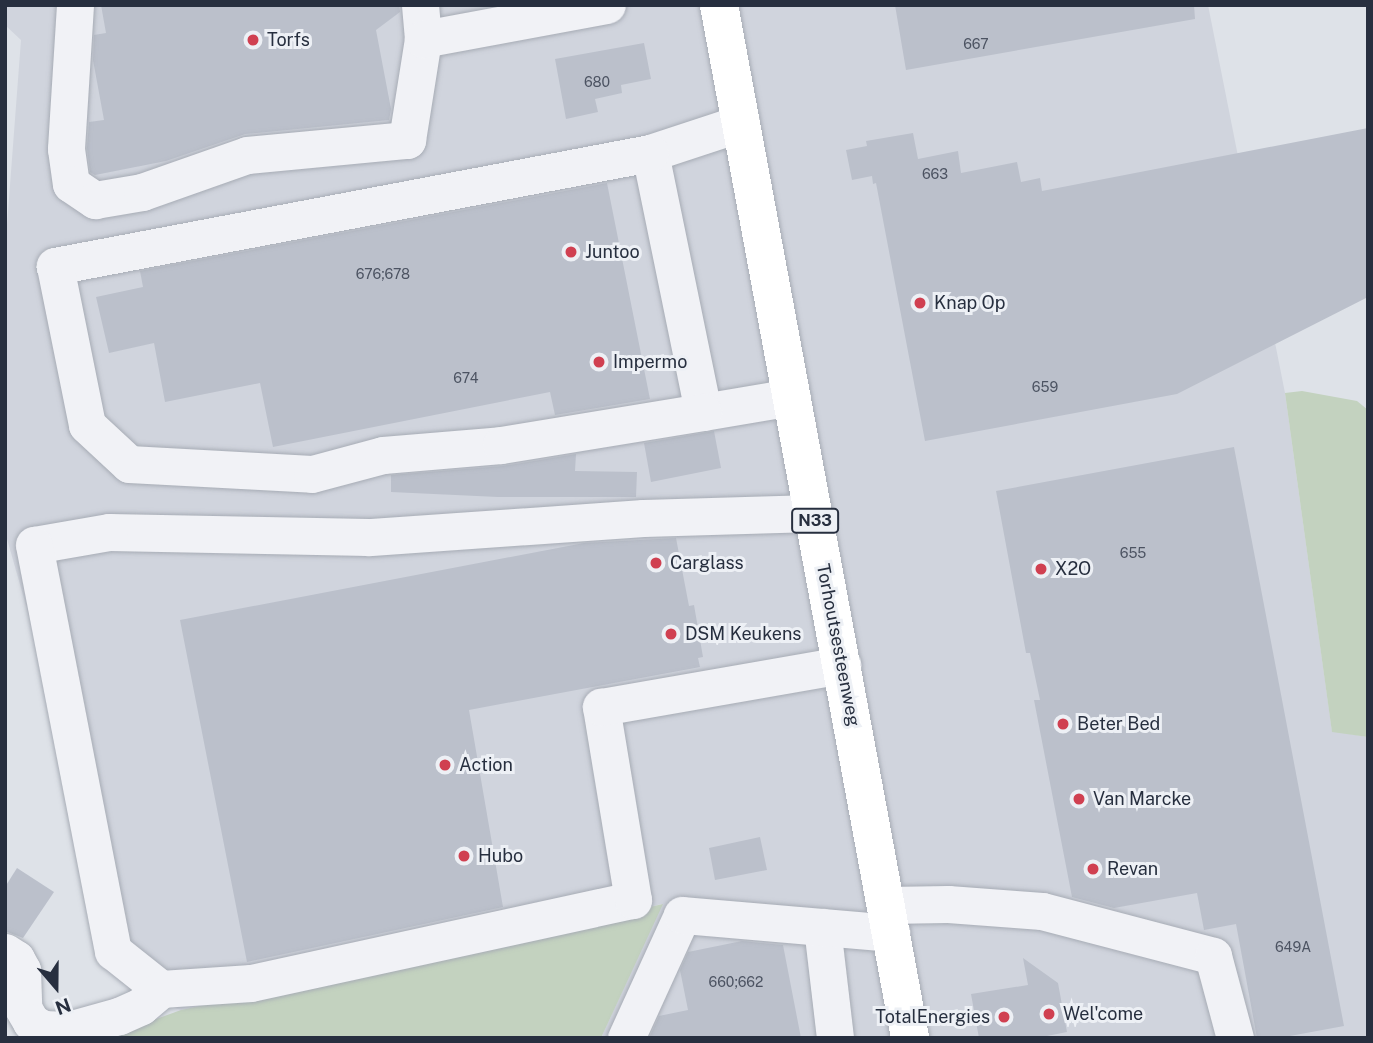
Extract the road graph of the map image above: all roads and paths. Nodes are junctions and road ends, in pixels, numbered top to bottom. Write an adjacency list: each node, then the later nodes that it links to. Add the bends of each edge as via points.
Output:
1 (75, 5): 4 (lane, via 66,149 71,184 95,200 142,192 247,155 407,140)
2 (607, 5): 4 (lane)
3 (719, 5): 5 (main road, Torhoutsesteenweg / N33)
4 (421, 22)
5 (741, 123): 6 (lane); 7 (main road, Torhoutsesteenweg / N33)
6 (650, 153): 8 (lane); 8 (lane, via 55,266 86,425 129,464 312,474 383,455 501,445)
7 (792, 397): 8 (lane); 9 (main road, Torhoutsesteenweg / N33)
8 (703, 412)
9 (813, 513): 10 (main road, Torhoutsesteenweg / N33); 14 (lane, via 643,517 368,537 109,532 34,545 113,951)
10 (842, 665): 11 (main road, Torhoutsesteenweg / N33); 14 (lane, via 601,707 633,900 251,983)
11 (888, 919): 12 (lane); 17 (main road, Torhoutsesteenweg / N33); 18 (lane, via 948,904 1042,911 1213,956)
12 (822, 927): 15 (lane, via 682,915); 16 (lane)
13 (5, 952): 14 (lane, via 22,970 23,1007 31,1022 43,1029 68,1030 119,1016)
14 (161, 989)
15 (626, 1038)
16 (835, 1038)
17 (911, 1038)
18 (1235, 1038)

